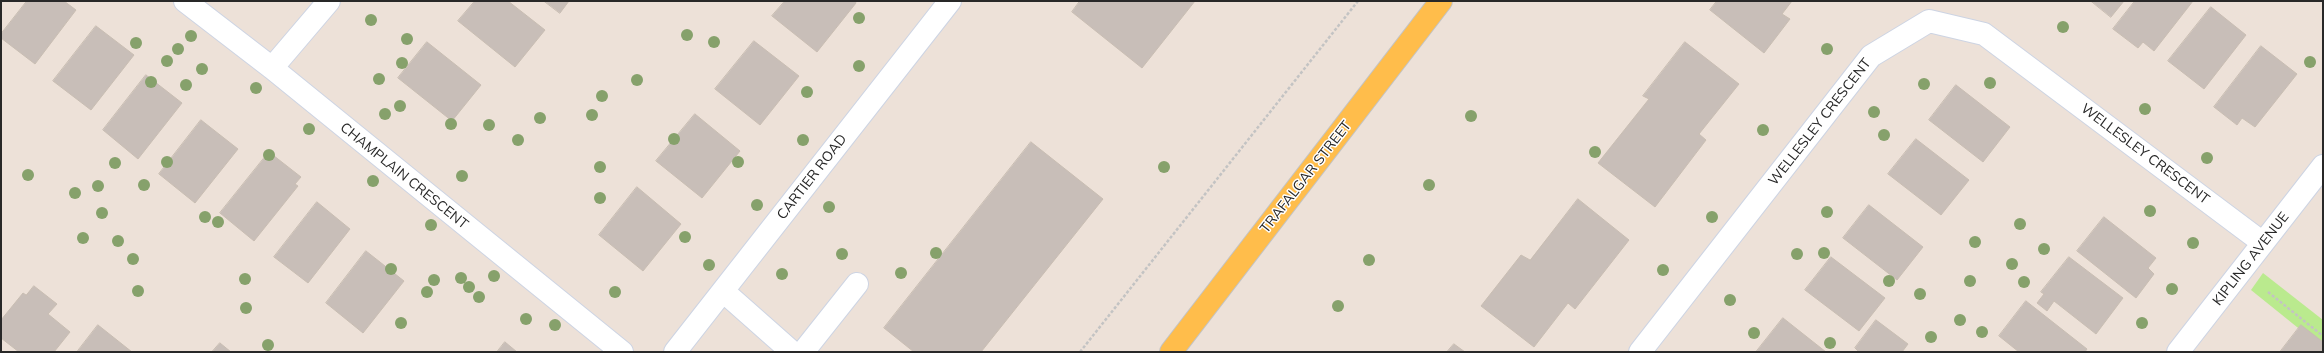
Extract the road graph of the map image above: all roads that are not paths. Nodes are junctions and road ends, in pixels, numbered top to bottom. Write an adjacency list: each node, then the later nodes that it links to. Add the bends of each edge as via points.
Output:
1 (185, 1): 5 (street, CHAMPLAIN CRESCENT)
2 (329, 1): 5 (street)
3 (950, 1): 9 (street, CARTIER ROAD)
4 (1441, 1): 14 (main road, TRAFALGAR STREET)
5 (272, 68): 10 (street, CHAMPLAIN CRESCENT)
6 (2323, 166): 7 (street, KIPLING AVENUE)
7 (2263, 243): 15 (street, WELLESLEY CRESCENT, via 1984,34 1929,21 1871,56); 16 (street, KIPLING AVENUE)
8 (857, 284): 13 (street)
9 (723, 291): 11 (street, CARTIER ROAD); 12 (street)
10 (622, 352)
11 (675, 352)
12 (792, 352)
13 (803, 352)
14 (1171, 352)
15 (1640, 352)
16 (2178, 352)

